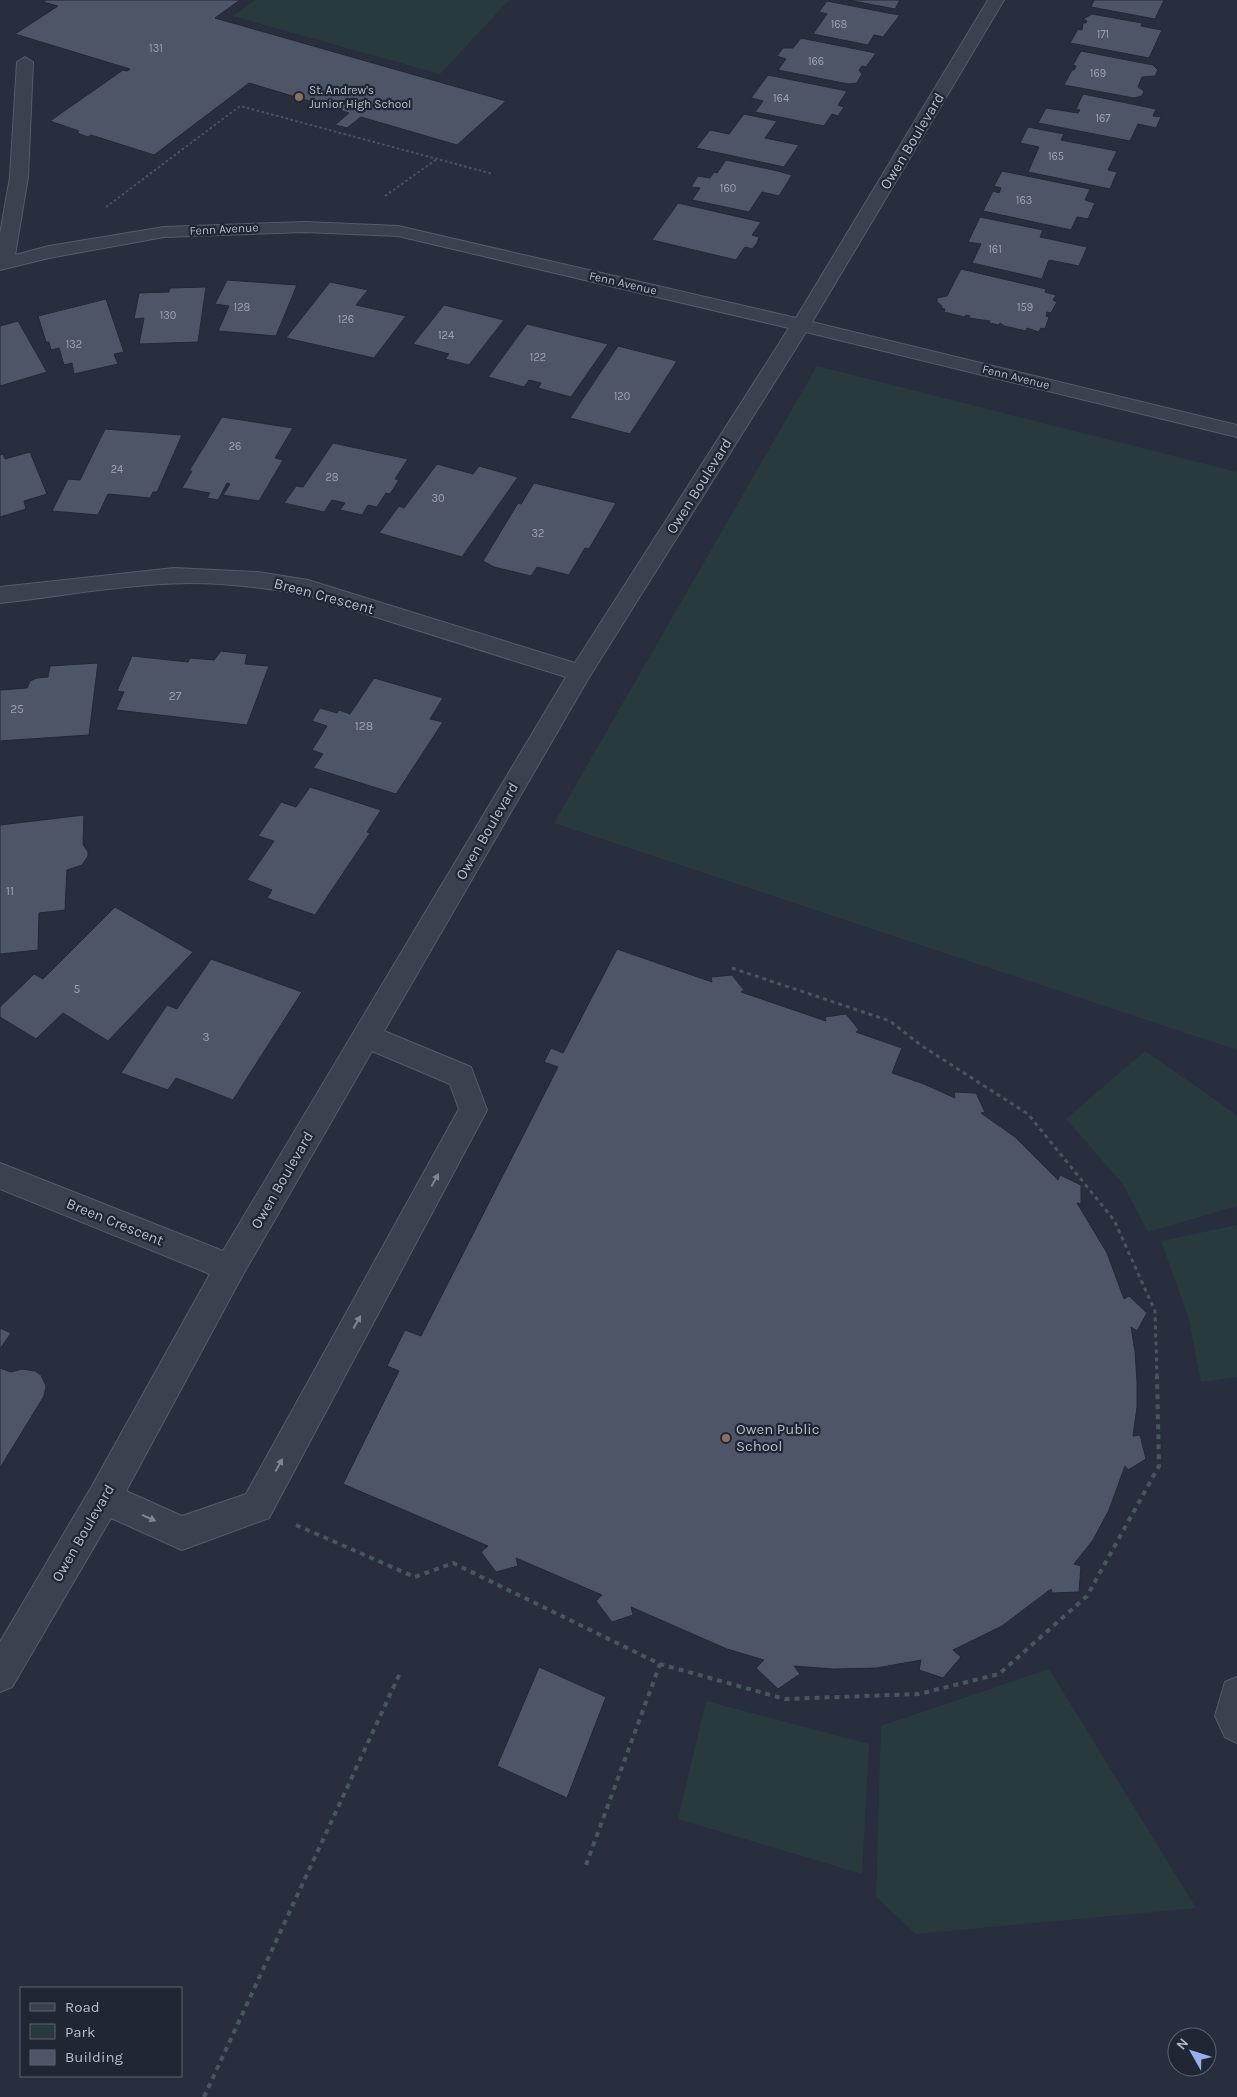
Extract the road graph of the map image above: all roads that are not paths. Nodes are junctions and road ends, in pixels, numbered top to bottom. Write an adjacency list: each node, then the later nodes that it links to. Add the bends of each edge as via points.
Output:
1 (996, 0): 4 (street, Owen Boulevard)
2 (25, 62): 3 (street, via 19,177)
3 (2, 263): 4 (street, Fenn Avenue, via 164,232 295,227 398,231)
4 (801, 324): 5 (street, Fenn Avenue); 7 (street, Owen Boulevard)
5 (1237, 431)
6 (0, 595): 7 (street, Breen Crescent, via 182,576 267,580 308,588)
7 (580, 673): 8 (street, Owen Boulevard)
8 (367, 1036): 10 (street, Owen Boulevard); 11 (street, one-way to 8, via 182,1532 257,1506 473,1110 461,1076)
9 (0, 1176): 10 (street, Breen Crescent)
10 (230, 1268): 11 (street, Owen Boulevard)
11 (104, 1498): 12 (street, Owen Boulevard)
12 (0, 1675)
13 (1237, 1694): 14 (street, via 1233,1716)
14 (1237, 1725)

